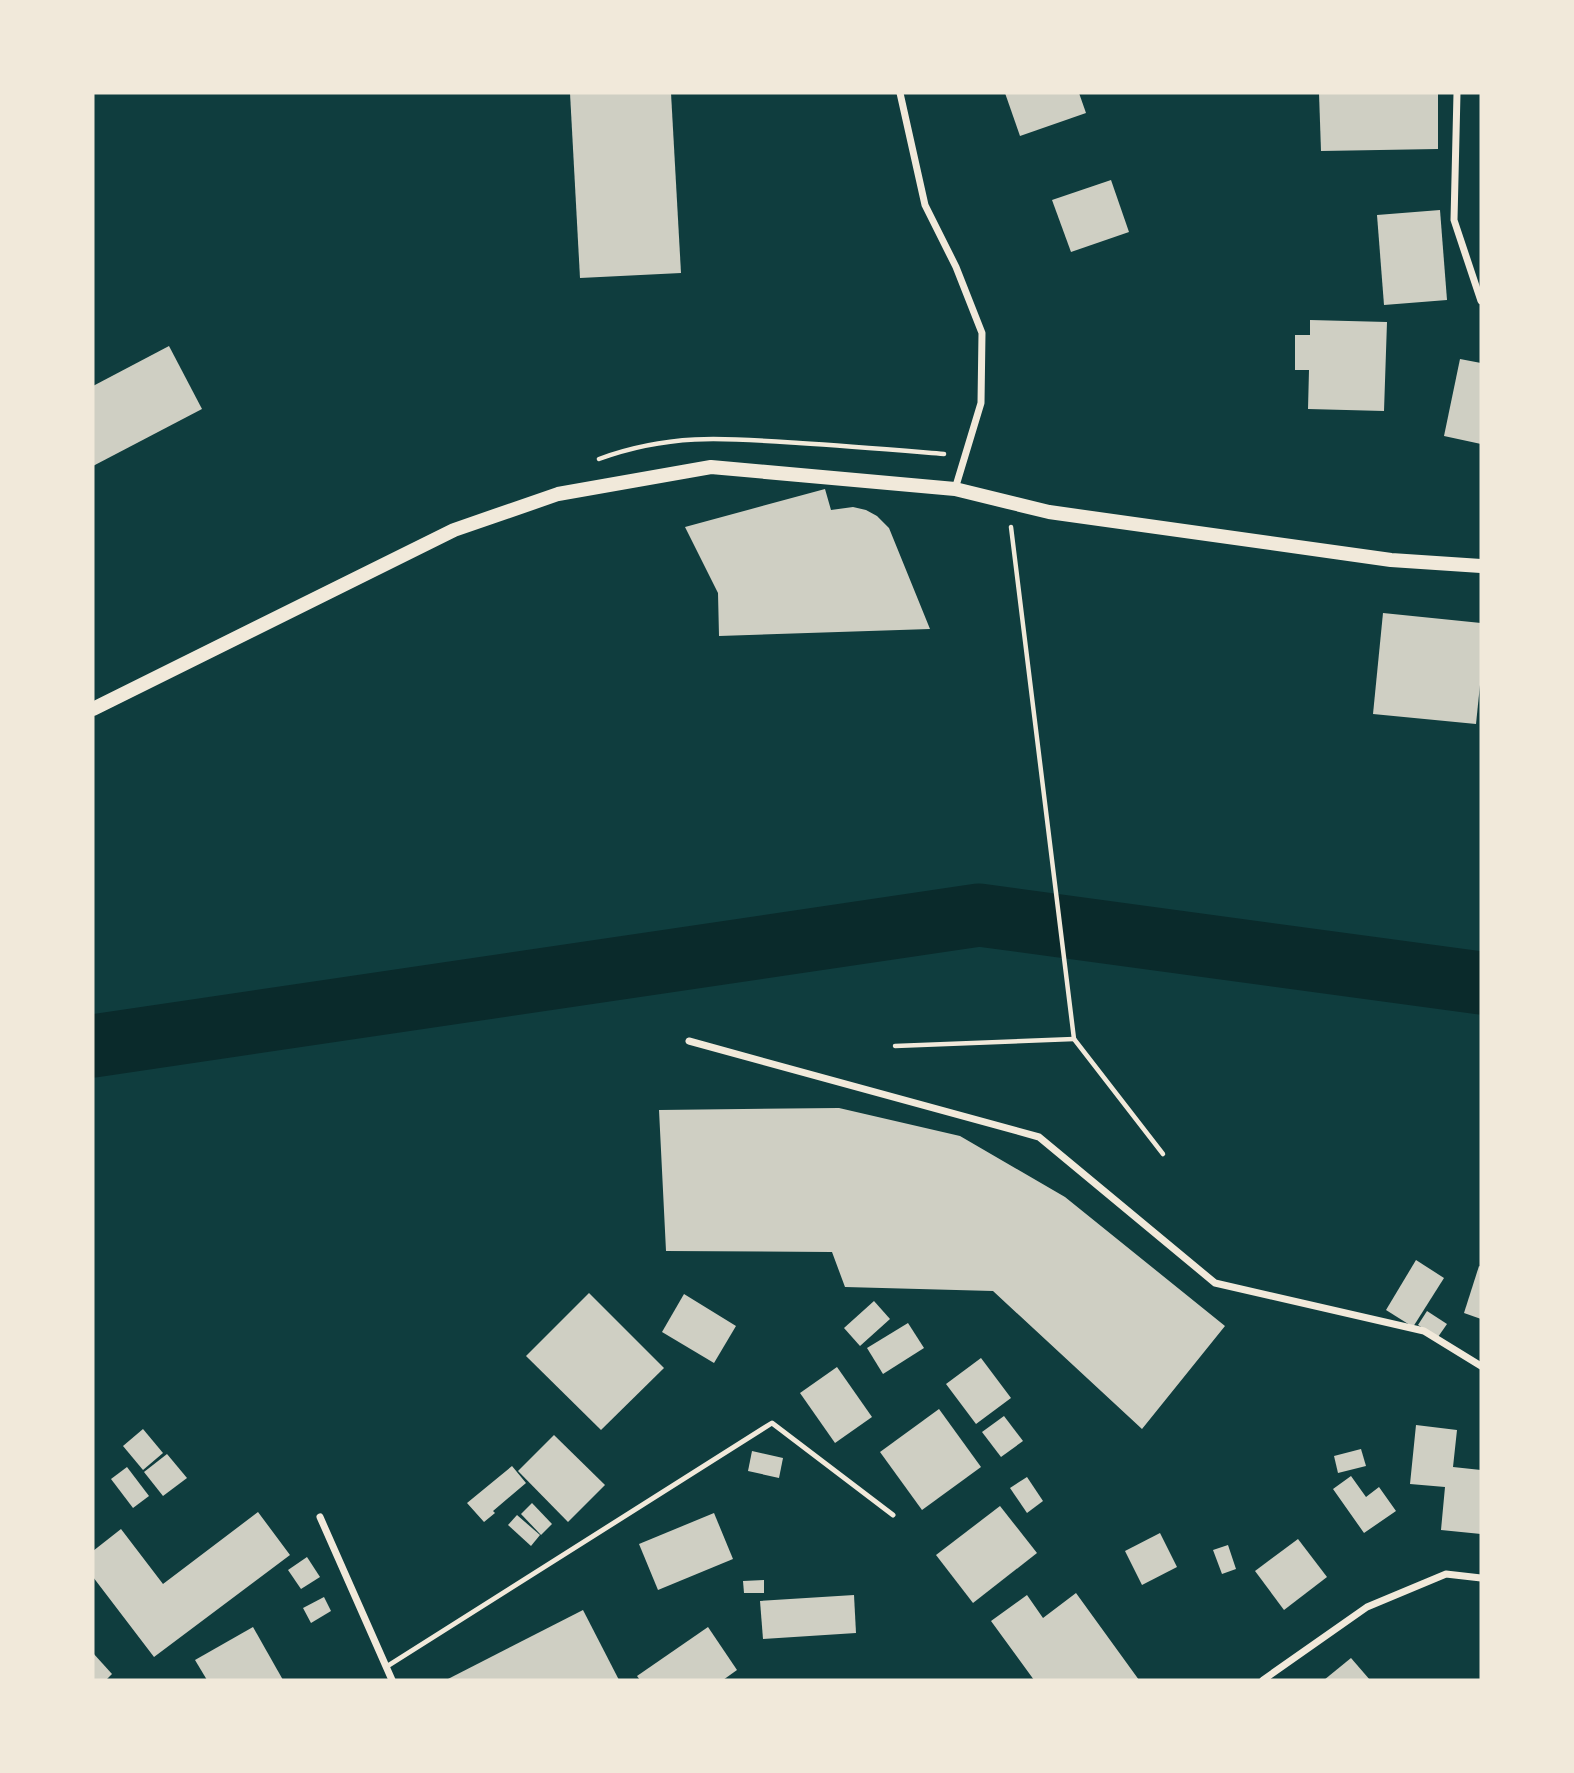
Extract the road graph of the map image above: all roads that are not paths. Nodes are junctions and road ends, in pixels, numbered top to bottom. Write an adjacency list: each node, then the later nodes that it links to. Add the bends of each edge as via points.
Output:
1 (900, 93): 4 (street, via 925,205 982,333 981,403)
2 (1457, 93): 3 (street, via 1454,220)
3 (1481, 301)
4 (955, 489): 5 (main road, via 1049,513 1377,558); 6 (main road, via 711,467 558,494 454,530)
5 (1481, 566)
6 (93, 709)
7 (689, 1041): 8 (street, via 1039,1137 1215,1283 1424,1331)
8 (1481, 1366)
9 (893, 1515): 12 (lane, via 772,1423)
10 (320, 1517): 12 (street)
11 (1481, 1578): 14 (street, via 1446,1574 1367,1607)
12 (386, 1667): 13 (street)
13 (392, 1680)
14 (1264, 1680)

